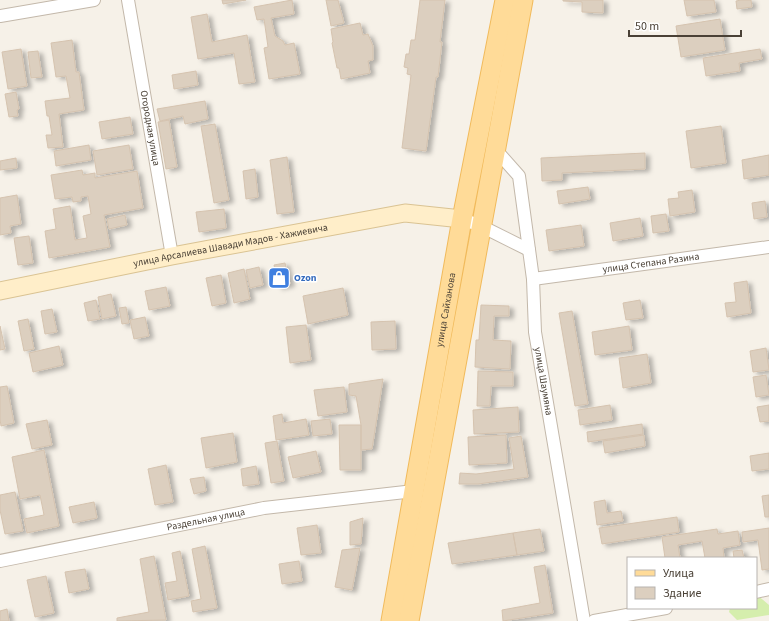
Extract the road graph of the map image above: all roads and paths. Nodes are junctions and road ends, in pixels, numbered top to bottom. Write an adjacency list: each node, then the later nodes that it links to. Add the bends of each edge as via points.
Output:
1 (94, 0): 5 (street)
2 (128, 0): 11 (street, Огородная улица)
3 (505, 0): 7 (main road, улица Сайханова)
4 (523, 0): 6 (main road, улица Сайханова)
5 (0, 16)
6 (495, 149): 8 (main road, улица Сайханова); 10 (street, улица Шаумяна, via 519,176)
7 (462, 219): 8 (street); 11 (street, улица Арсалиева Шавади Мадов - Хажиевича, via 405,213); 14 (main road, улица Сайханова)
8 (481, 226): 10 (street); 20 (main road, улица Сайханова)
9 (769, 247): 12 (street, улица Степана Разина)
10 (529, 250): 12 (street, улица Шаумяна)
11 (172, 256): 13 (street, улица Арсалиева Шавади Мадов - Хажиевича)
12 (533, 279): 21 (street, улица Шаумяна, via 535,332)
13 (0, 291)
14 (414, 491): 15 (street, Раздельная улица, via 264,508); 19 (main road, улица Сайханова)
15 (0, 561)
16 (769, 589): 17 (street)
17 (757, 592)
18 (660, 609): 22 (street)
19 (391, 621)
20 (409, 621)
21 (584, 621)
22 (594, 621)

